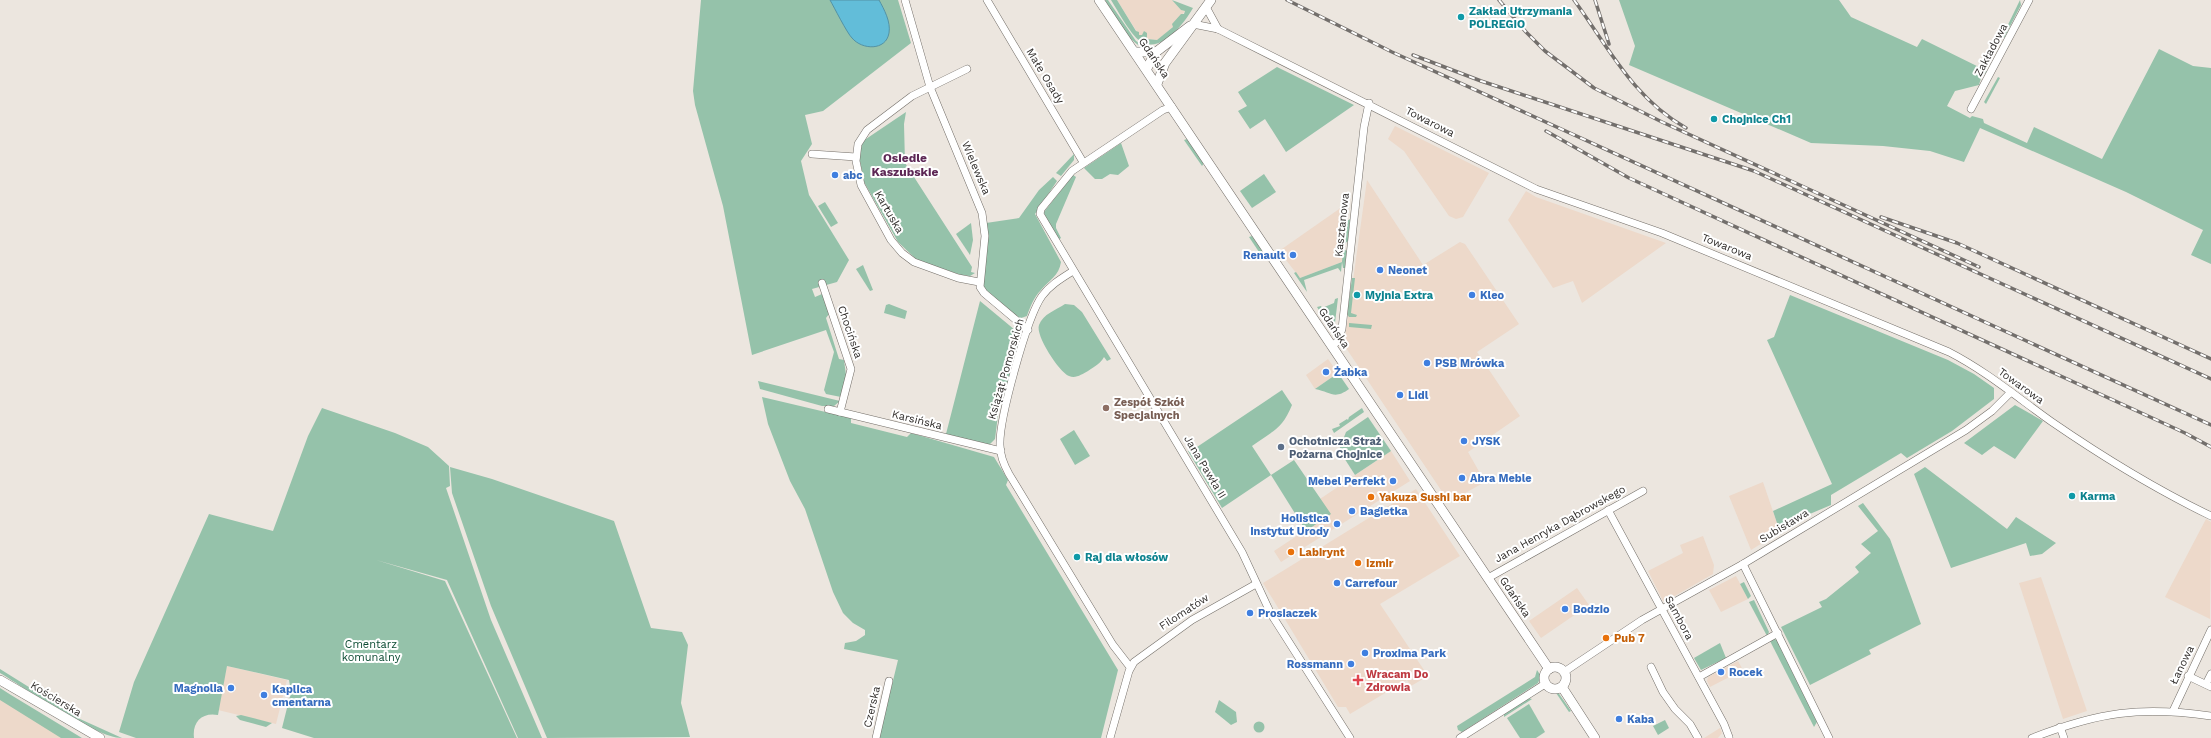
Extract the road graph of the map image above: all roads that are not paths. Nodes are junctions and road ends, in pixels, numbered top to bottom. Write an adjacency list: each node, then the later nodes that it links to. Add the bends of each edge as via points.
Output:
1 (906, 0): 14 (street, Wielewska)
2 (988, 0): 20 (street, Małe Osady)
3 (1099, 0): 8 (main road, Gdańska)
4 (2029, 0): 17 (street, Zakładowa)
5 (1208, 4): 6 (main road); 7 (street)
6 (1193, 24): 7 (street, Towarowa); 9 (main road); 10 (main road)
7 (1218, 29): 15 (street, Towarowa)
8 (1136, 52): 9 (main road); 11 (main road, Gdańska)
9 (1156, 52): 11 (main road)
10 (1165, 64): 11 (main road); 13 (main road)
11 (1147, 68): 13 (main road, Gdańska)
12 (967, 69): 14 (street, Kartuska)
13 (1157, 84): 16 (main road, Gdańska)
14 (930, 87): 19 (street, Kartuska, via 912,96 867,130 860,138); 22 (street, Wielewska, via 982,213 985,236)
15 (1369, 104): 25 (street, Kasztanowa, via 1364,127 1342,329 1338,341); 26 (street, Towarowa, via 1536,189 1662,233 1949,352)
16 (1172, 106): 20 (street); 25 (main road, Gdańska)
17 (1971, 110)
18 (812, 154): 19 (street)
19 (856, 157): 22 (street, Kartuska, via 861,185 891,240 902,253 914,262)
20 (1081, 163): 21 (street, Jana Pawła II, via 1068,175 1040,214)
21 (1073, 271): 24 (street, Książąt Pomorskich, via 1052,285 1043,295 1033,313); 35 (street, Jana Pawła II, via 1242,552)
22 (979, 282): 24 (street, via 984,293)
23 (822, 283): 28 (street, Chocińska, via 851,370)
24 (1028, 330): 29 (street, Książąt Pomorskich, via 1003,417)
25 (1332, 346): 34 (main road, Gdańska)
26 (2011, 392): 32 (street, Towarowa, via 2140,480); 33 (street, Subisława, via 1992,411 1966,430)
27 (828, 409): 28 (street, Karsińska)
28 (840, 412): 29 (street, Karsińska)
29 (1001, 451): 39 (street, Książąt Pomorskich, via 1003,462 1012,479 1113,644)
30 (1643, 490): 31 (street, Jana Henryka Dąbrowskego)
31 (1608, 510): 34 (street, Jana Henryka Dąbrowskego); 36 (street, Sambora)
32 (2211, 516)
33 (1742, 564): 36 (street, Subisława); 38 (street)
34 (1488, 578): 41 (main road, Gdańska)
35 (1256, 584): 39 (street, Filomatów, via 1192,620 1141,655); 57 (street, Jana Pawła II)
36 (1662, 609): 42 (street, Subisława); 45 (street, Sambora)
37 (2211, 630): 44 (street, Łanowa)
38 (1778, 633): 45 (street); 62 (street)
39 (1130, 667): 56 (street)
40 (1651, 667): 60 (street, via 1663,692 1675,710 1690,724)
41 (1549, 669): 42 (main road, via 1557,667); 48 (main road, via 1544,676)
42 (1564, 672): 50 (main road, via 1566,680)
43 (2211, 674): 49 (street)
44 (2188, 676): 49 (street); 51 (street, Łanowa)
45 (1699, 677): 61 (street, Sambora)
46 (0, 680): 54 (main road, Kościerska)
47 (890, 681): 55 (street, Czerska)
48 (1545, 684): 50 (main road, via 1553,689); 58 (street)
49 (2208, 685)
50 (1562, 687): 59 (main road)
51 (2173, 711): 52 (street); 53 (street, via 2104,715)
52 (2211, 716)
53 (2060, 727): 63 (street); 64 (street)
54 (100, 738)
55 (876, 738)
56 (1110, 738)
57 (1350, 738)
58 (1460, 738)
59 (1595, 738)
60 (1698, 738)
61 (1729, 738)
62 (1829, 738)
63 (2032, 738)
64 (2064, 738)

